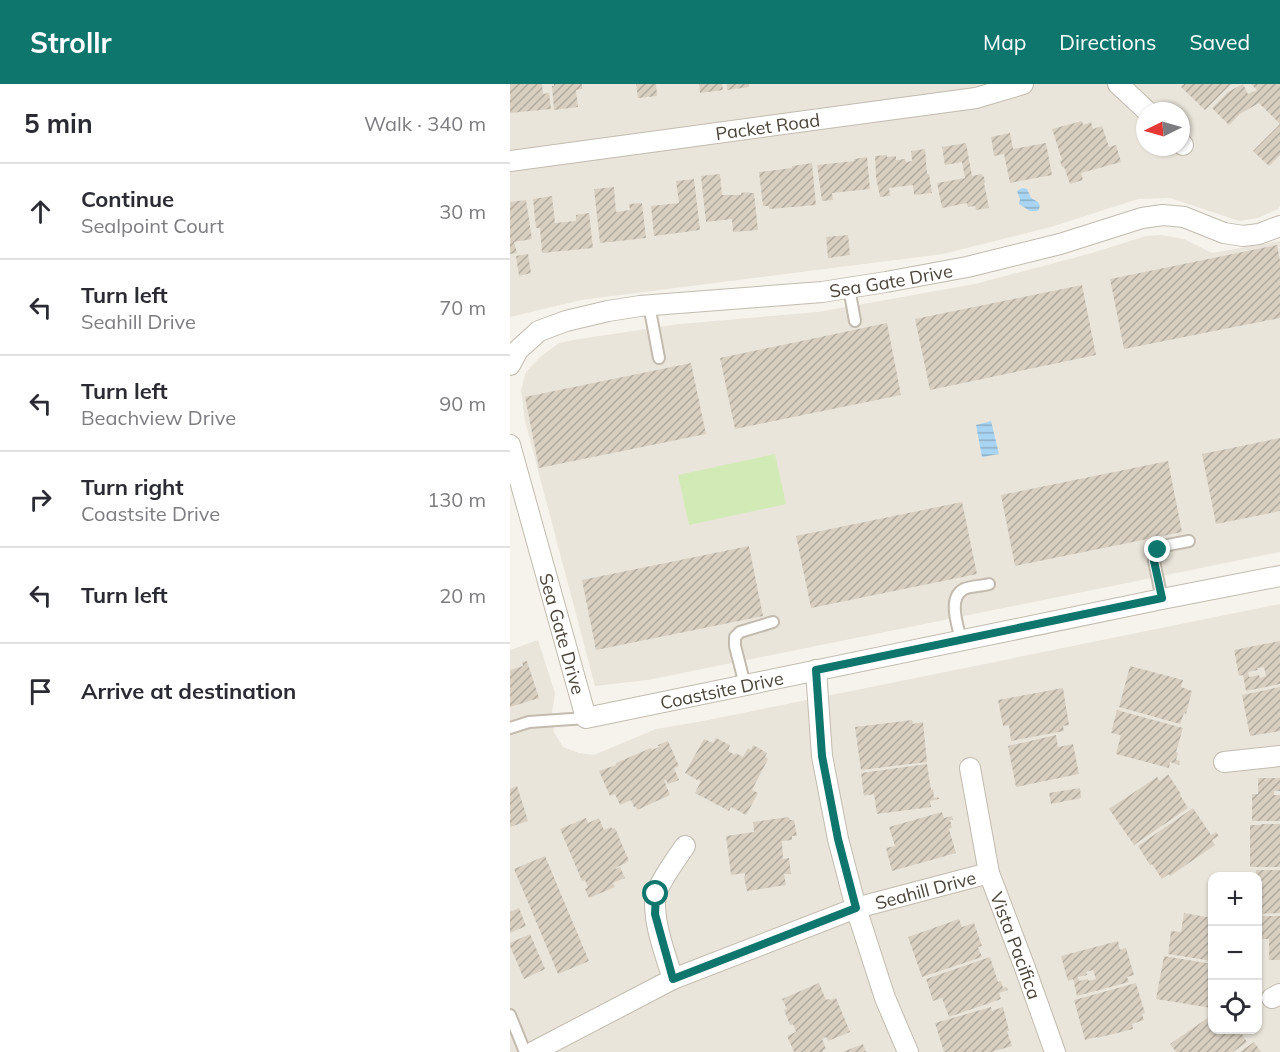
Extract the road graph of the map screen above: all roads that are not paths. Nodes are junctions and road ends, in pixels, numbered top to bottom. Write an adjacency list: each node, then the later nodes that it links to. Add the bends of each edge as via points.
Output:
1 (1023, 84): 4 (street, Packet Road, via 976,98)
2 (1118, 84): 3 (street)
3 (1137, 102)
4 (510, 162)
5 (1280, 226): 6 (street, Sea Gate Drive, via 1243,236 1184,217 1142,218 967,267)
6 (849, 288): 7 (street, Sea Gate Drive); 8 (lane)
7 (649, 305): 9 (lane); 10 (street, Sea Gate Drive, via 566,321 540,331 518,350)
8 (855, 321)
9 (659, 358)
10 (510, 365)
11 (510, 445): 20 (street, Sea Gate Drive)
12 (1189, 541): 15 (lane, via 1158,550 1154,561)
13 (1280, 576): 15 (street, Coastsite Drive)
14 (989, 584): 17 (lane, via 964,590 956,598)
15 (1162, 598): 17 (street, Coastsite Drive)
16 (774, 622): 19 (lane, via 735,637)
17 (961, 640): 18 (street, Coastsite Drive)
18 (816, 670): 19 (street, Coastsite Drive); 27 (street, via 822,756)
19 (745, 685): 20 (street, Coastsite Drive)
20 (586, 718): 21 (lane, via 529,722)
21 (510, 728)
22 (1280, 756): 23 (street)
23 (1224, 762)
24 (970, 768): 26 (street, Vista Pacifica)
25 (685, 846): 28 (street, via 656,894 655,914)
26 (989, 873): 27 (street, Seahill Drive); 33 (street, Vista Pacifica)
27 (856, 908): 28 (street, Seahill Drive); 32 (street, via 885,998)
28 (673, 979): 30 (street, Seahill Drive)
29 (510, 1015): 31 (lane)
30 (543, 1050)
31 (525, 1052)
32 (908, 1052)
33 (1055, 1052)

